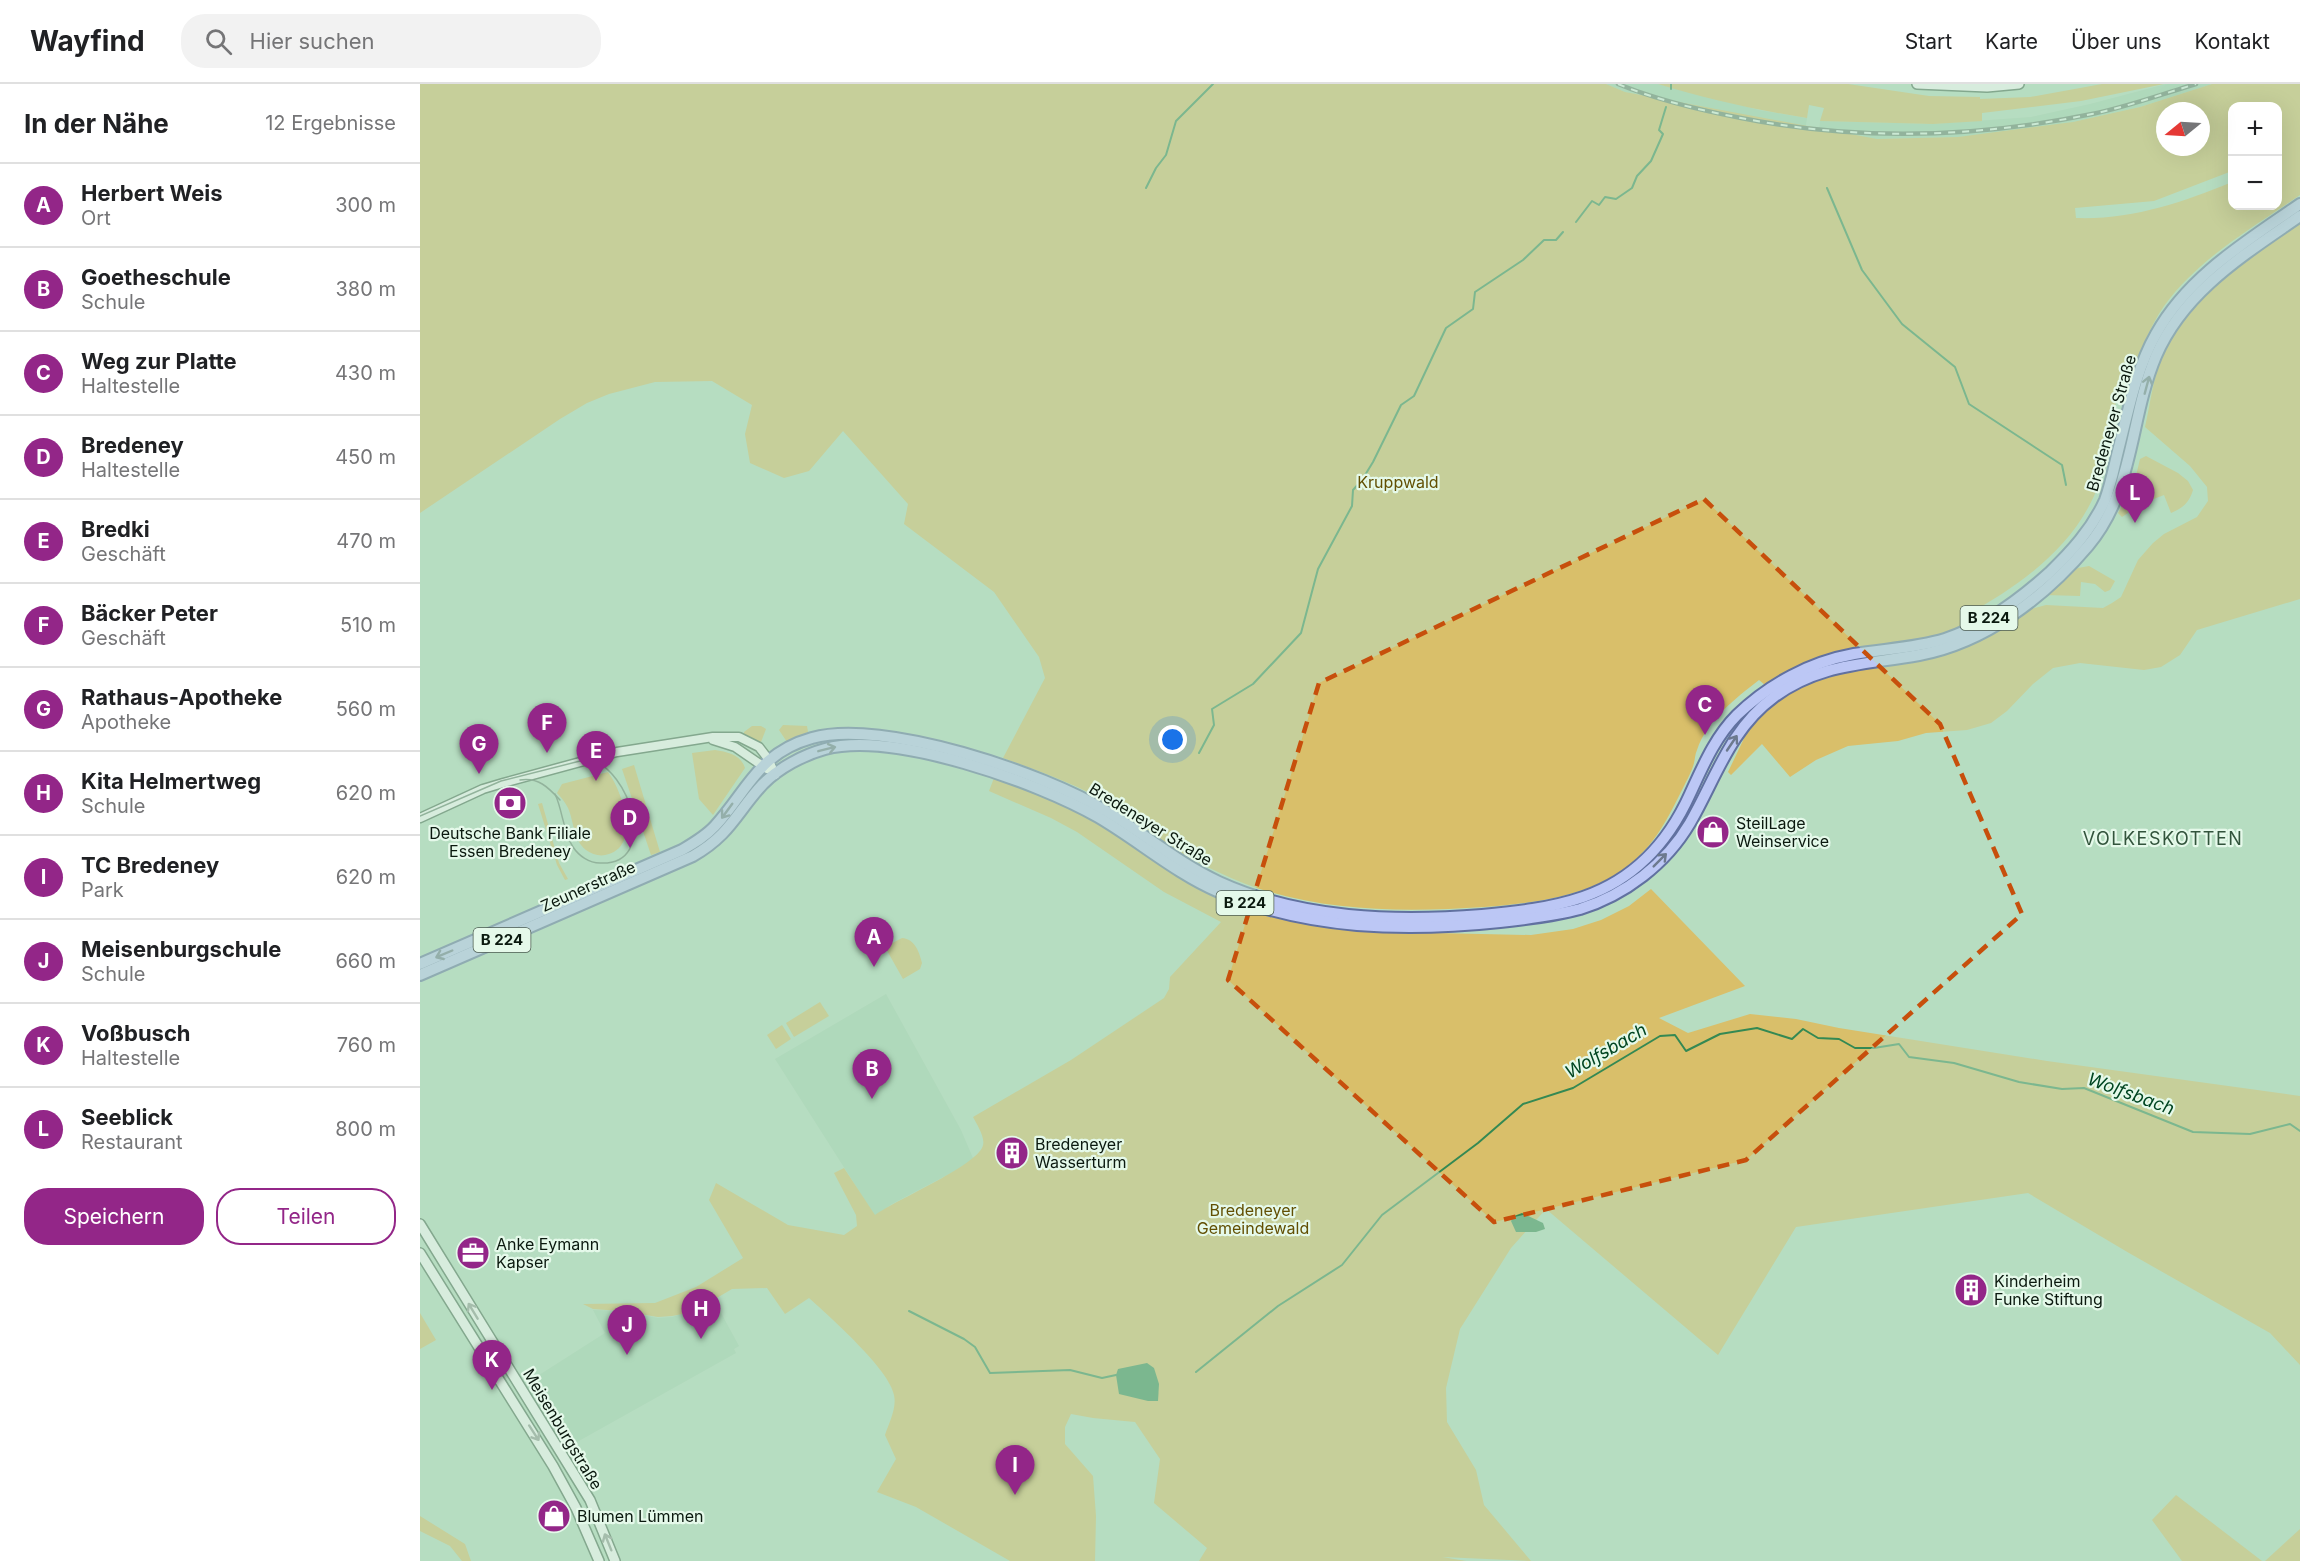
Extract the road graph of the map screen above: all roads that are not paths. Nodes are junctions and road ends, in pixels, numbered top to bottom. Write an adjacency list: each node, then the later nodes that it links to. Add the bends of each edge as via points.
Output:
1 (1917, 84): 2 (main road)
2 (2019, 84)
3 (2300, 204): 5 (main road, Bredeneyer Straße / B 224, via 2206,273 2170,312 2142,367 2105,499 2084,536 2048,574 2001,611 1948,638 1819,663 1771,687 1728,724 1675,824 1658,848 1622,880 1577,899 1504,913 1434,918 1307,909 1276,903 1217,881 1078,796 982,759 917,742 846,734 800,742)
4 (2300, 216): 6 (main road, Bredeneyer Straße / B 224, one-way to 4, via 806,756 842,746 880,747 948,759 1075,804 1211,889 1273,912 1305,918 1375,926 1455,926 1556,914 1603,901 1646,874 1679,840 1725,752 1743,726 1776,696 1808,678 1850,664 1922,655 1950,647 2006,619 2055,580 2091,543 2116,500 2154,360 2178,317 2211,281)
5 (766, 763): 6 (street); 7 (street, via 735,747 702,739 617,752 483,789); 8 (main road, Zeunerstraße / B 224, one-way to 8, via 719,822 690,846)
6 (775, 775): 9 (main road, Zeunerstraße / B 224, via 722,836 693,856)
7 (420, 818)
8 (420, 964)
9 (420, 975)
10 (420, 1224): 13 (main road, Meisenburgstraße, one-way to 10, via 590,1500)
11 (420, 1253): 12 (main road, Meisenburgstraße, one-way to 12, via 554,1466)
12 (599, 1561)
13 (615, 1561)

